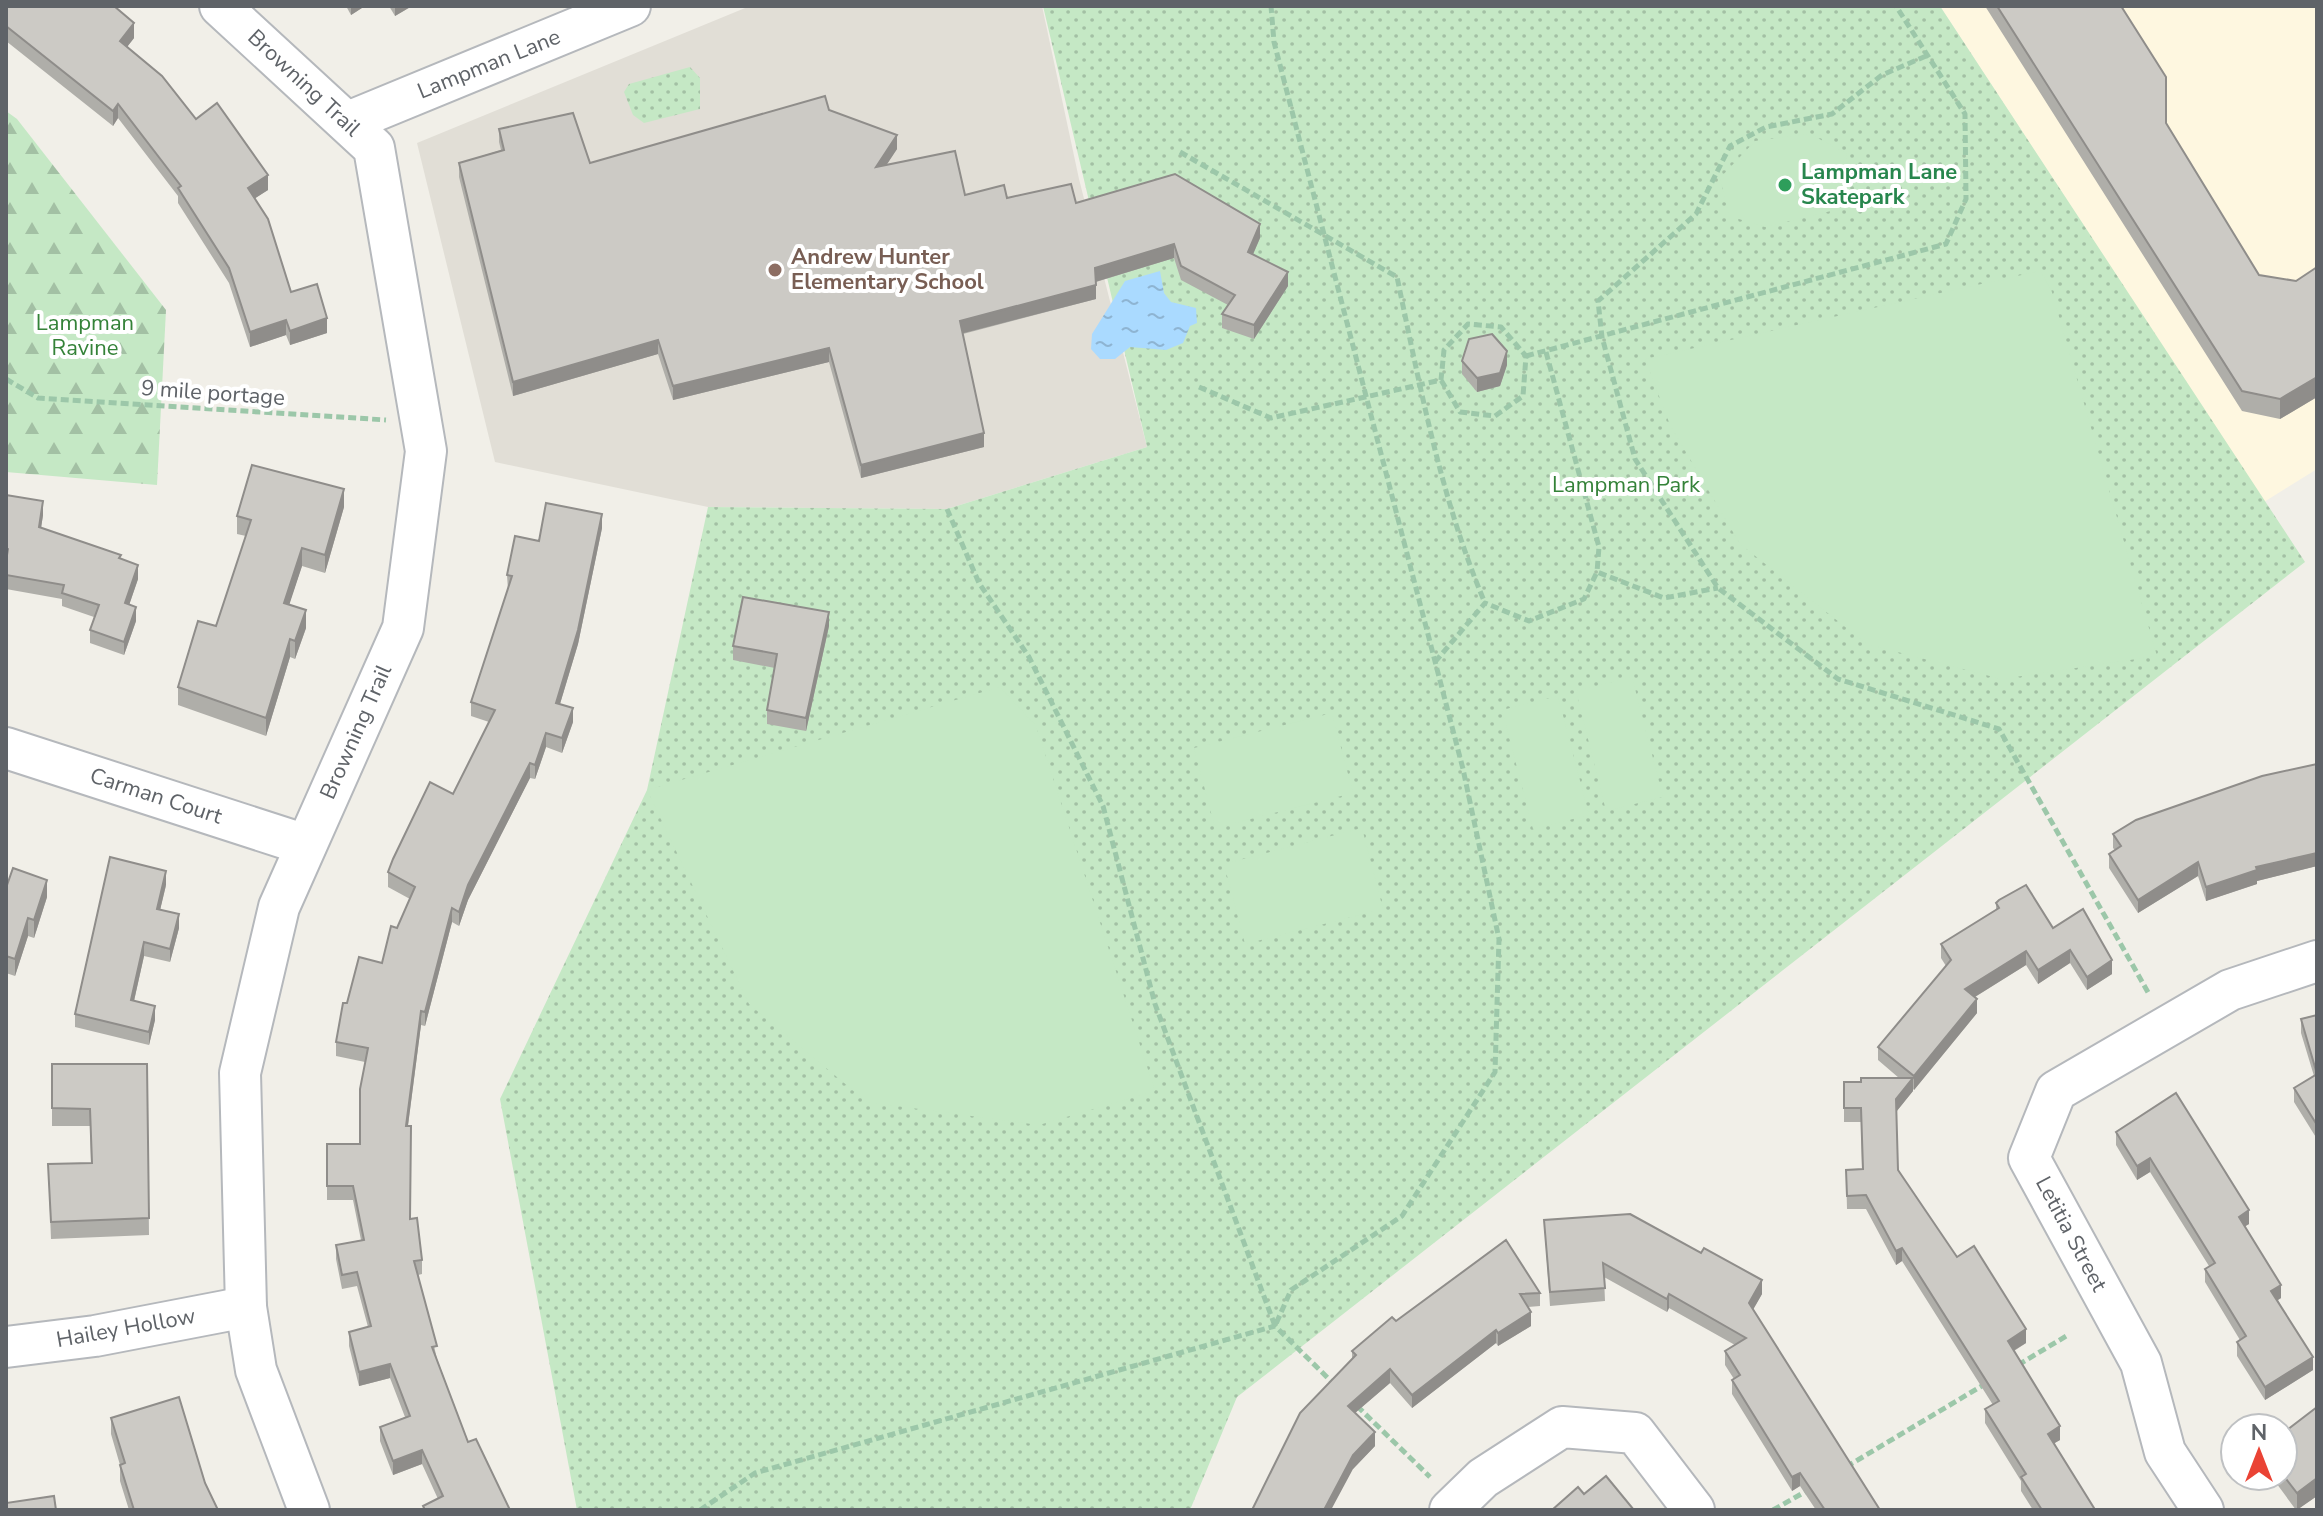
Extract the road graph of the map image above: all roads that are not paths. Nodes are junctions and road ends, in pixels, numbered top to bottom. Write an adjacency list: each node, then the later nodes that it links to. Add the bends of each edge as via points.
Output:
1 (220, 6): 3 (street, Browning Trail)
2 (630, 6): 3 (street, Lampman Lane)
3 (348, 122): 5 (street, Browning Trail, via 374,148 426,451 403,628)
4 (6, 748): 5 (street, Carman Court)
5 (306, 845): 7 (street, Browning Trail, via 279,907 240,1073)
6 (2317, 961): 12 (street, Letitia Street, via 2230,990 2056,1091 2029,1158 2141,1363 2165,1452)
7 (246, 1307): 8 (street, Hailey Hollow); 10 (street, Browning Trail, via 256,1370)
8 (6, 1347)
9 (1452, 1506): 11 (street, via 1483,1478 1562,1427 1635,1433)
10 (309, 1510)
11 (1694, 1510)
12 (2203, 1510)

